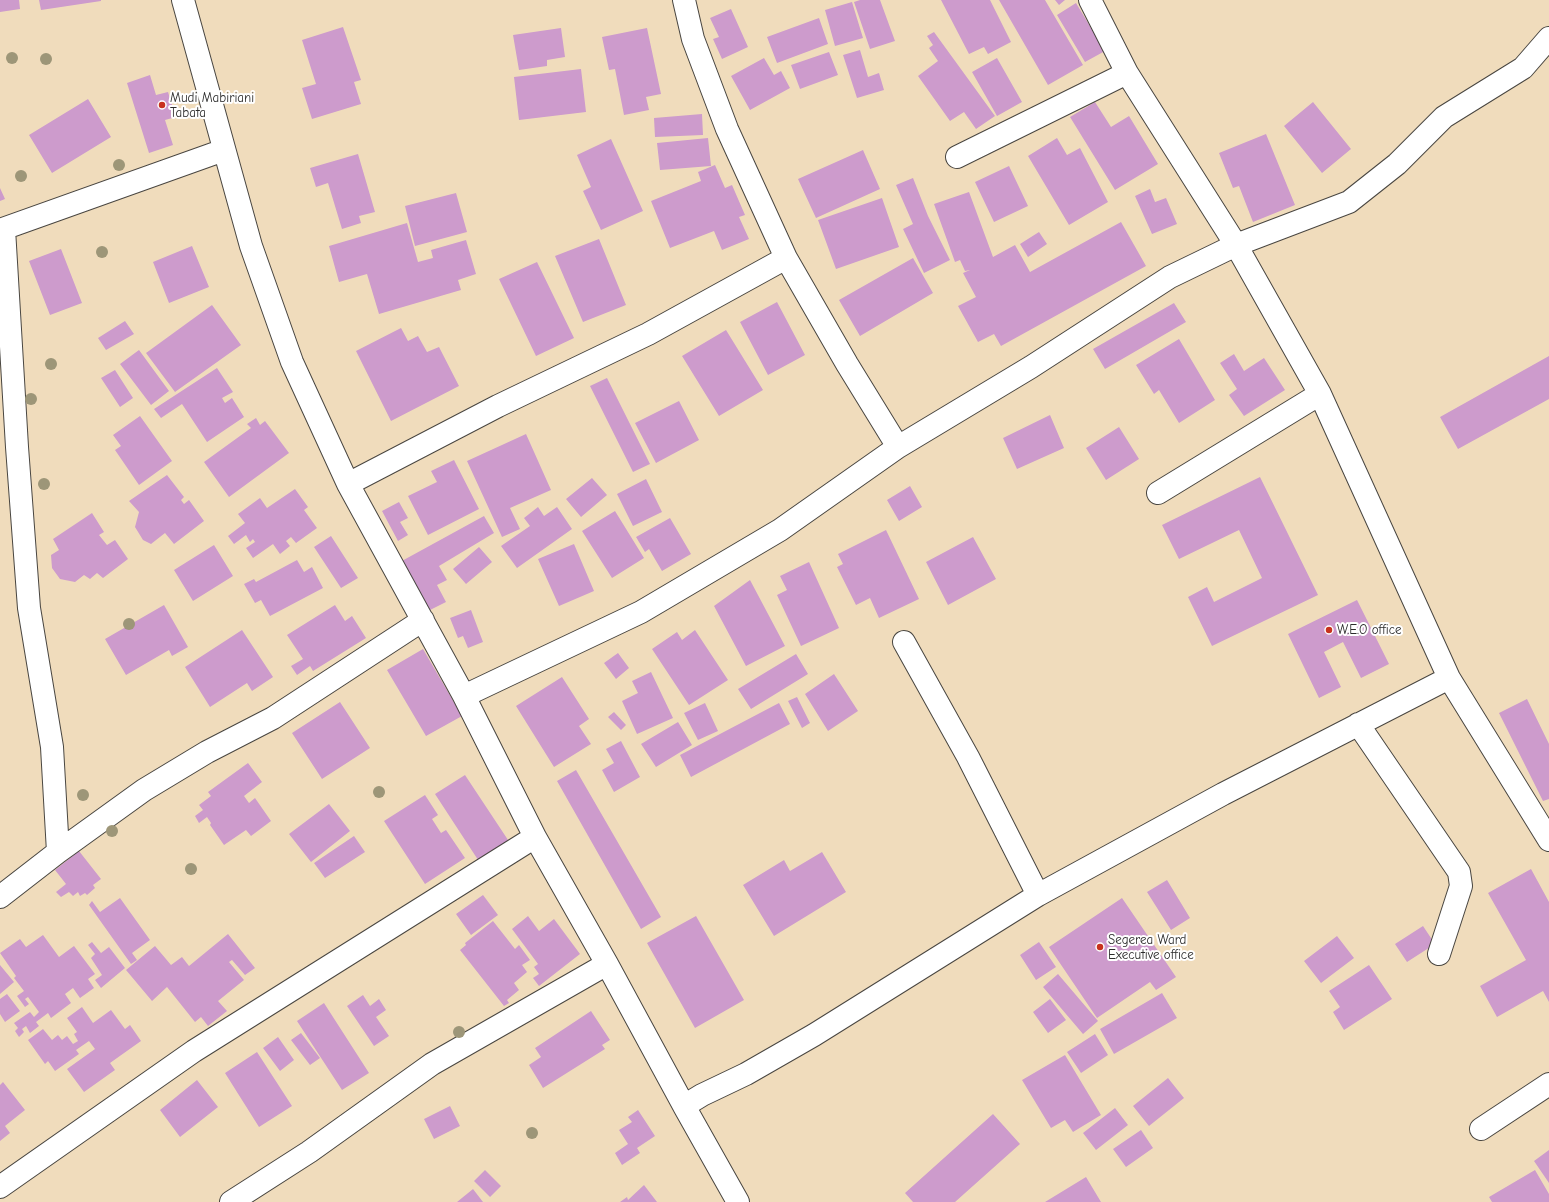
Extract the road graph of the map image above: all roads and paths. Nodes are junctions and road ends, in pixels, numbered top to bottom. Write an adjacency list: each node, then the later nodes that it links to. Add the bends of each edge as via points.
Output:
1 (183, 0): 6 (street)
2 (684, 0): 10 (street, via 693,39 727,129)
3 (1090, 0): 5 (street)
4 (1549, 38): 9 (street, via 1523,68 1444,118 1397,164 1349,202)
5 (1127, 73): 7 (street); 9 (street)
6 (224, 150): 8 (street); 13 (street, via 251,246 292,362)
7 (957, 157)
8 (2, 229): 22 (street, via 29,608 52,747)
9 (1236, 245): 11 (street); 12 (street, via 1170,277 1030,367)
10 (786, 258): 12 (street); 13 (street, via 648,334 498,406)
11 (1320, 394): 14 (street); 17 (street)
12 (898, 447): 18 (street, via 780,530 641,612)
13 (348, 484): 15 (street)
14 (1158, 493)
15 (423, 620): 18 (street); 22 (street, via 273,718 207,752 144,790)
16 (904, 642): 23 (street, via 968,757)
17 (1449, 678): 19 (street); 21 (street)
18 (464, 696): 20 (street)
19 (1358, 724): 23 (street); 25 (street, via 1459,872 1461,886)
20 (535, 838): 26 (street); 30 (street, via 194,1051)
21 (1549, 840)
22 (58, 852): 24 (street)
23 (1038, 895): 28 (street, via 814,1035)
24 (0, 897)
25 (1440, 954)
26 (607, 964): 28 (street); 31 (street, via 432,1064 309,1152)
27 (1549, 1084): 29 (street)
28 (684, 1106): 32 (street)
29 (1481, 1129)
30 (0, 1187)
31 (231, 1202)
32 (738, 1202)

